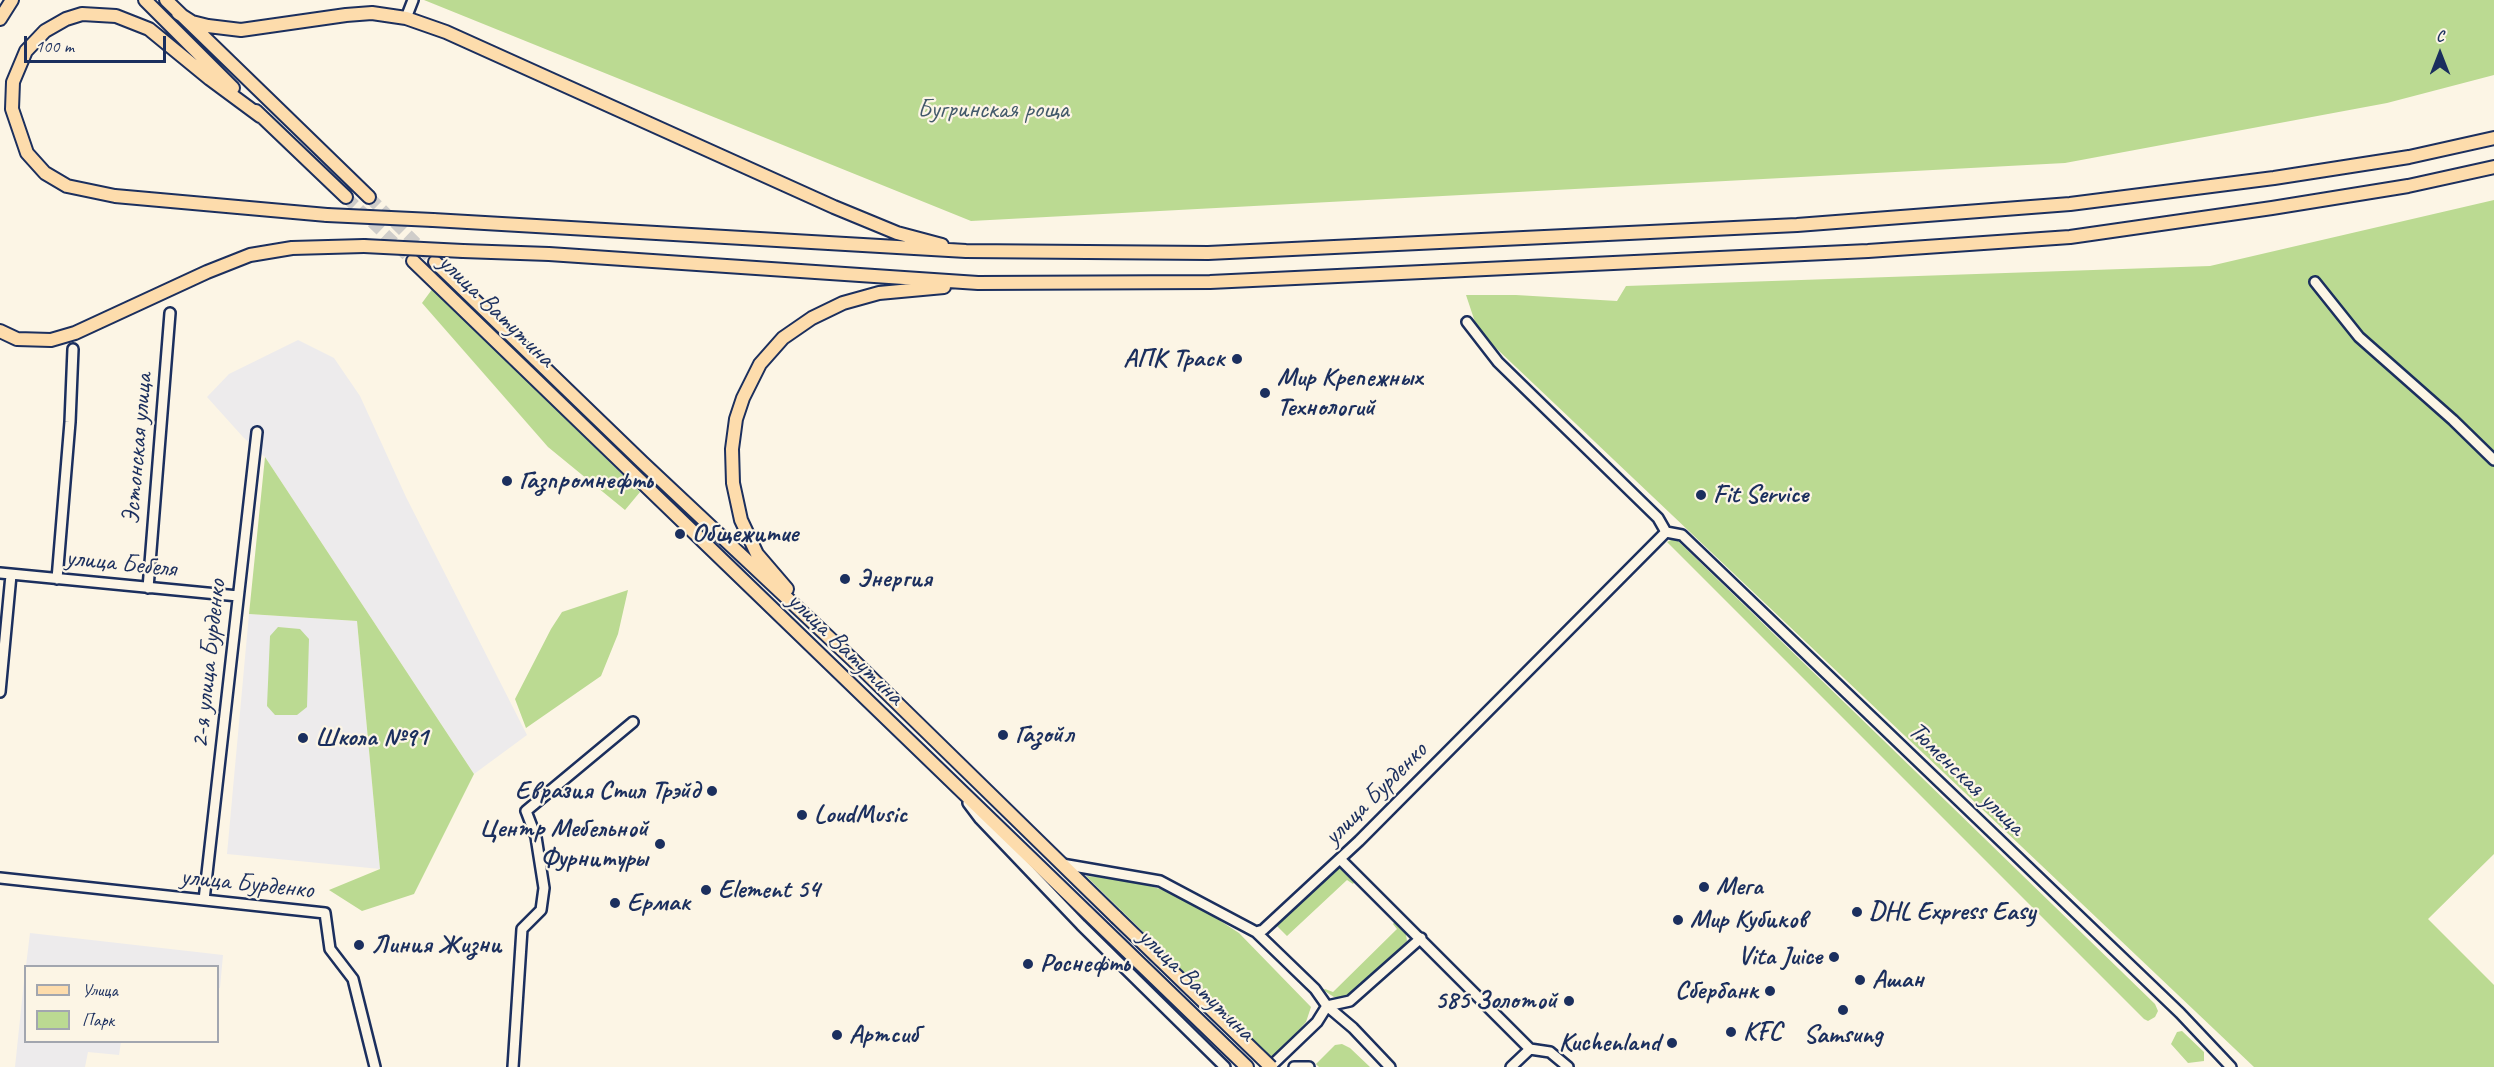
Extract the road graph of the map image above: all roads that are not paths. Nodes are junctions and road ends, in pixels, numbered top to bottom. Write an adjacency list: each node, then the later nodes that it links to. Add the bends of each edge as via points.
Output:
1 (12, 0): 7 (main road)
2 (145, 0): 8 (main road)
3 (166, 0): 5 (main road)
4 (413, 0): 6 (street)
5 (178, 13): 6 (main road, via 208,27 241,30 372,13); 12 (main road)
6 (406, 18): 13 (main road, via 446,32 844,211 897,233)
7 (0, 19)
8 (260, 116): 11 (main road); 13 (main road, bridge, via 149,28 116,16 82,14 45,31 26,51 13,82 12,109 27,153 45,173 67,186 115,196 327,215)
9 (2494, 138): 13 (main road, via 2274,178 2070,204 1797,225 1208,253)
10 (2494, 168): 17 (main road, via 2408,186 2070,237 1857,252 1210,282)
11 (346, 197)
12 (369, 197)
13 (966, 251)
14 (413, 261): 34 (main road, улица Ватутина)
15 (435, 262): 30 (main road, улица Ватутина)
16 (2315, 282): 23 (street, via 2359,337)
17 (978, 283): 20 (main road, bridge, via 561,255 364,246 292,248 250,255 51,340 17,339); 30 (main road, via 879,293 843,303 812,318 783,338 760,364 743,398 732,449 733,483 741,520 757,554)
18 (170, 313): 28 (street, Эстонская улица)
19 (1467, 322): 24 (street, via 1498,362 1658,518)
20 (0, 331)
21 (73, 349): 27 (street)
22 (257, 432): 29 (street, 2-я улица Бурденко)
23 (2494, 460)
24 (1666, 532): 35 (street, улица Бурденко); 53 (street, Тюменская улица, via 1682,535)
25 (0, 573): 26 (street, улица Бебеля)
26 (11, 575): 27 (street, улица Бебеля); 31 (street)
27 (57, 579): 28 (street, улица Бебеля)
28 (148, 588): 29 (street, улица Бебеля)
29 (238, 596): 38 (street, 2-я улица Бурденко)
30 (812, 623): 36 (main road, улица Ватутина)
31 (0, 686): 32 (street)
32 (0, 692)
33 (633, 722): 44 (street, via 526,811 536,837 544,888 541,910 522,929)
34 (957, 789): 45 (street, via 1043,886); 46 (main road, улица Ватутина)
35 (1340, 859): 39 (street, улица Бурденко, via 1263,930); 40 (street)
36 (1062, 864): 39 (street, via 1160,881); 47 (main road, улица Ватутина, bridge)
37 (0, 878): 38 (street, улица Бурденко)
38 (204, 900): 43 (street, улица Бурденко, via 325,913 330,949 353,979)
39 (1256, 932): 41 (street, via 1315,989)
40 (1421, 938): 41 (street, via 1350,1001); 42 (street)
41 (1327, 1006): 47 (street, via 1317,1022); 50 (street)
42 (1530, 1049): 51 (street); 52 (street, via 1550,1052)
43 (375, 1067)
44 (513, 1067)
45 (1225, 1067)
46 (1247, 1067)
47 (1271, 1067)
48 (1294, 1067): 49 (street)
49 (1309, 1067)
50 (1390, 1067)
51 (1511, 1067)
52 (1568, 1067)
53 (2232, 1067)

